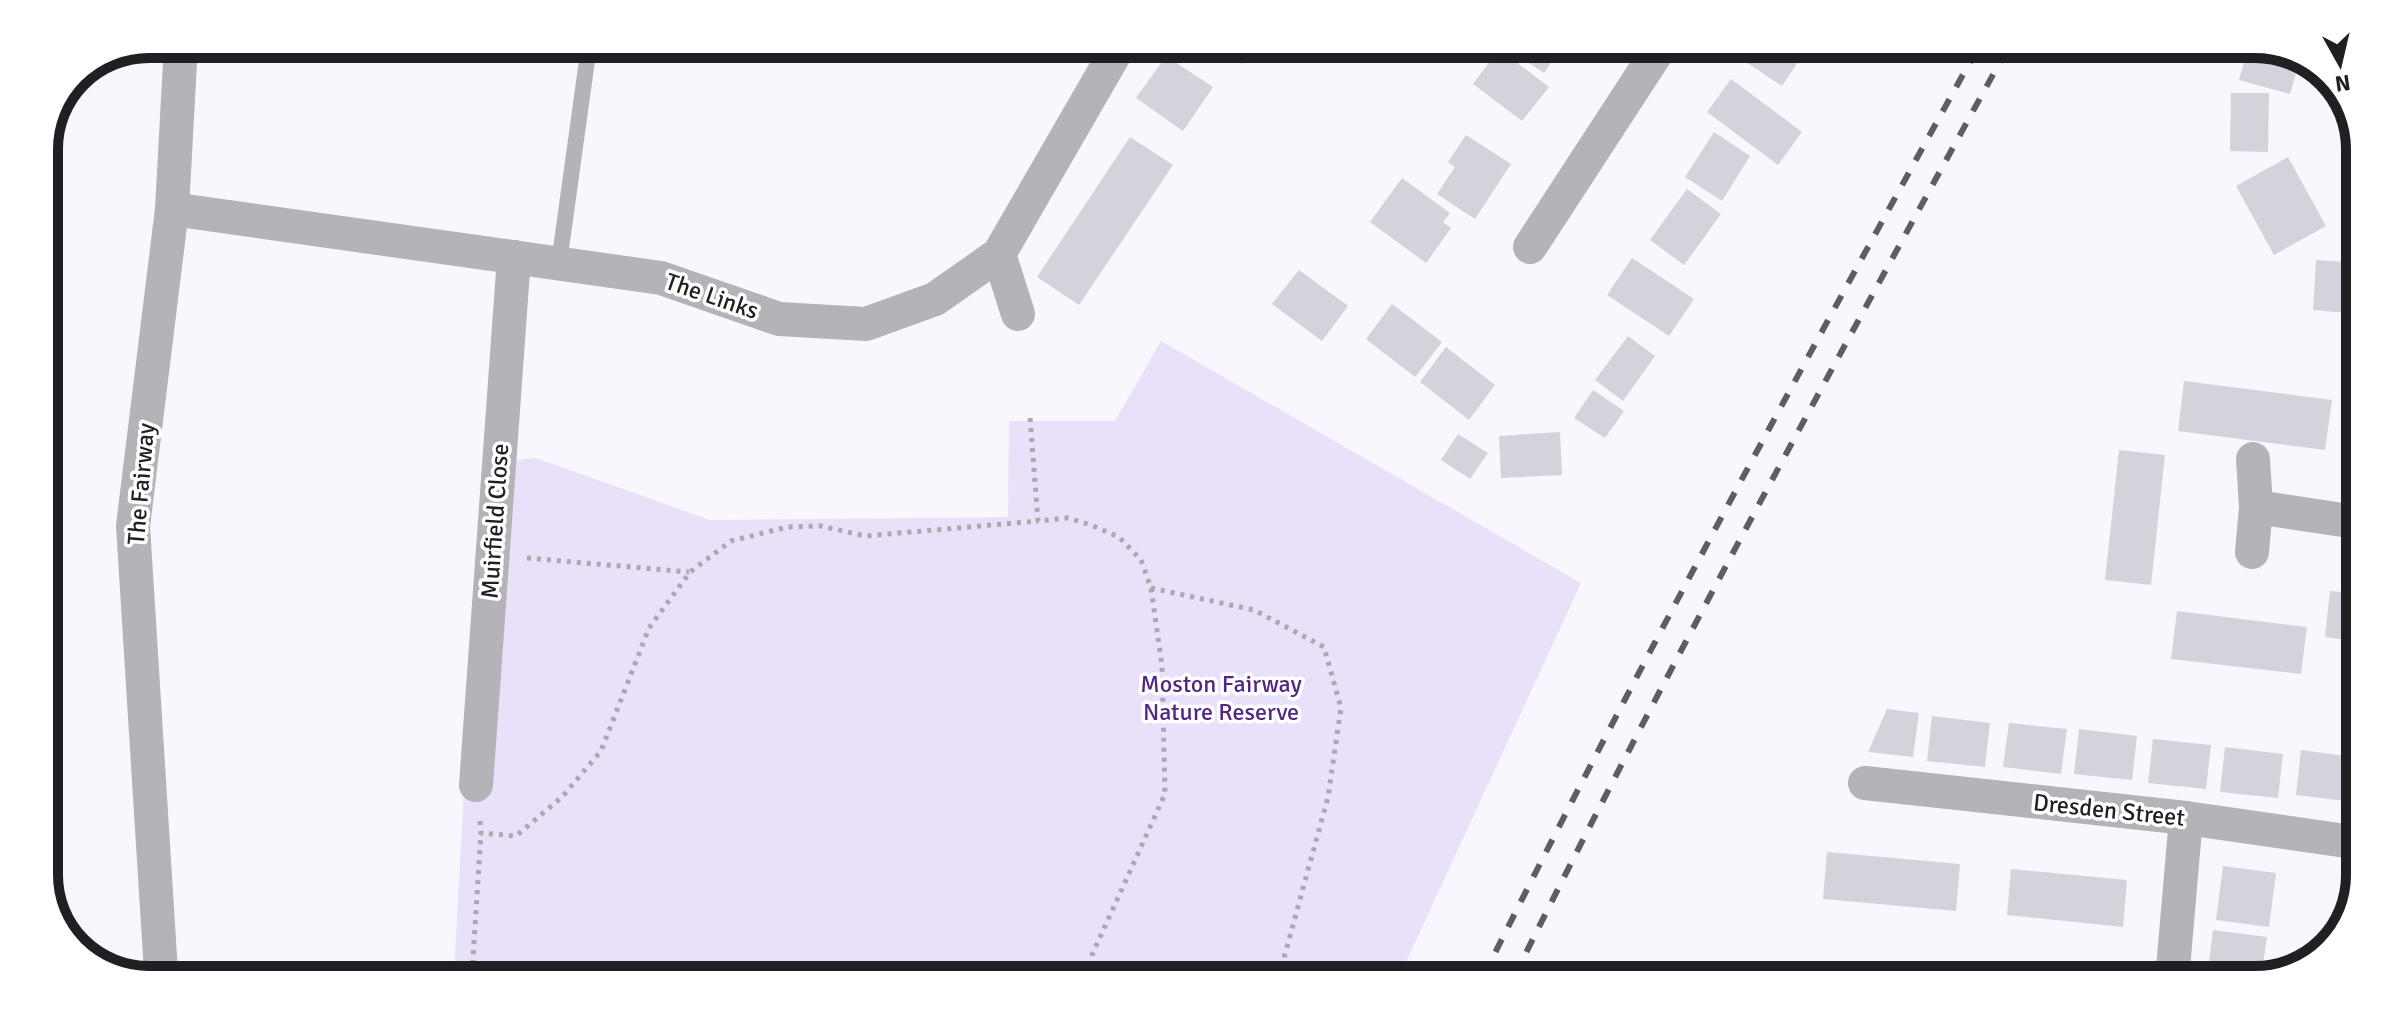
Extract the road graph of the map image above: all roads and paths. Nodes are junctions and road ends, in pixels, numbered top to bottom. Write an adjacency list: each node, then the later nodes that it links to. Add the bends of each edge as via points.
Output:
1 (180, 58): 5 (street, The Fairway)
2 (587, 58): 9 (lane)
3 (1112, 58): 7 (street, The Links)
4 (1653, 58): 6 (street)
5 (172, 209): 8 (street, The Links); 25 (street, The Fairway, via 133,526)
6 (1530, 247)
7 (999, 254): 9 (street, The Links, via 935,299 866,324 779,319 661,278); 10 (street)
8 (514, 257): 9 (street, The Links); 17 (street, Muirfield Close)
9 (559, 263)
10 (1018, 314)
11 (1030, 418): 15 (path)
12 (2253, 459): 13 (street)
13 (2256, 507): 14 (street); 16 (street)
14 (2346, 520)
15 (1038, 521): 18 (path, via 865,536 821,526 787,527 731,541); 19 (path, via 1068,518 1119,537 1141,560)
16 (2252, 552)
17 (493, 555): 18 (path); 21 (street, Muirfield Close)
18 (690, 572): 23 (path, via 649,628 601,751 562,797 516,836)
19 (1151, 588): 27 (path, via 1162,666 1165,794); 28 (path, via 1254,610 1324,647 1341,708 1328,797)
20 (1865, 783): 22 (street, Dresden Street)
21 (476, 785): 23 (path)
22 (2186, 818): 24 (street, Dresden Street); 29 (street)
23 (481, 833): 26 (path)
24 (2346, 841)
25 (161, 966)
26 (473, 966)
27 (1089, 966)
28 (1282, 966)
29 (2173, 966)

